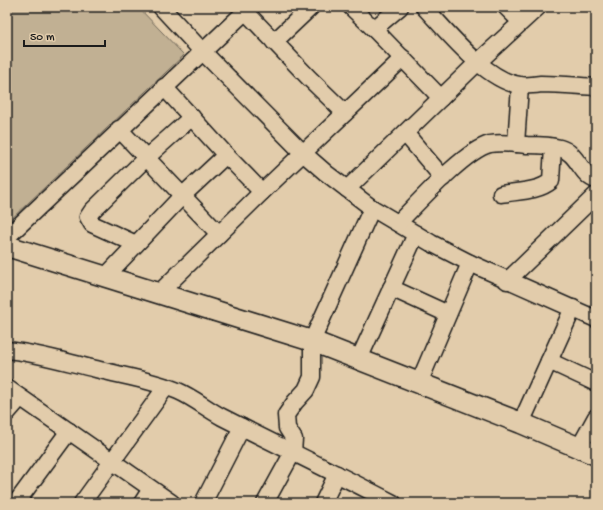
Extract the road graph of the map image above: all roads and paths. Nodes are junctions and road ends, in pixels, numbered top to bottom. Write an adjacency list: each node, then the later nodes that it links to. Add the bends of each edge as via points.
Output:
1 (160, 7): 12 (street)
2 (312, 7): 11 (street)
3 (351, 7): 10 (street)
4 (400, 7): 10 (street)
5 (424, 7): 14 (street)
6 (506, 7): 9 (street)
7 (538, 7): 9 (street)
8 (247, 9): 11 (street); 12 (street)
9 (521, 22): 14 (street)
10 (374, 29): 13 (street)
11 (274, 42): 19 (street)
12 (202, 51): 16 (street); 25 (street)
13 (403, 58): 18 (street); 19 (street)
14 (477, 63): 15 (street, via 511,84); 18 (street)
15 (520, 86): 17 (street, via 542,84); 23 (street)
16 (164, 87): 20 (street); 21 (street)
17 (596, 87)
18 (441, 98): 22 (street)
19 (345, 113): 25 (street)
20 (192, 117): 26 (street); 27 (street)
21 (119, 129): 27 (street); 39 (street)
22 (405, 133): 28 (street); 30 (street)
23 (516, 144): 24 (street); 28 (street, via 497,144 482,148)
24 (553, 147): 29 (street, via 572,154 589,176); 32 (street, via 551,181 537,188)
25 (303, 153): 30 (street); 31 (street)
26 (226, 155): 31 (street); 34 (street)
27 (146, 158): 34 (street); 40 (street, via 88,217 92,224)
28 (443, 178): 36 (street)
29 (596, 180)
30 (347, 189): 35 (street)
31 (262, 192): 37 (street)
32 (501, 194)
33 (596, 195): 44 (street)
34 (182, 196): 37 (street); 40 (street)
35 (372, 208): 36 (street); 50 (street)
36 (398, 224): 38 (street)
37 (219, 234): 46 (street)
38 (416, 234): 42 (street); 45 (street)
39 (7, 237)
40 (136, 244): 43 (street)
41 (7, 246): 43 (main road)
42 (470, 263): 44 (street); 48 (street)
43 (105, 277): 46 (main road)
44 (507, 281): 47 (street)
45 (391, 288): 48 (street); 52 (street)
46 (159, 293): 50 (main road)
47 (573, 308): 49 (street); 53 (street)
48 (448, 314): 54 (street)
49 (596, 319)
50 (312, 341): 52 (main road); 65 (street, via 312,377 306,390 286,415 286,428 294,439)
51 (7, 350): 56 (street, via 61,360)
52 (359, 359): 54 (main road)
53 (549, 361): 55 (street); 61 (street)
54 (419, 382): 61 (main road)
55 (596, 383)
56 (166, 387): 62 (street, via 189,396); 66 (street)
57 (7, 388): 58 (street)
58 (20, 398): 59 (street); 63 (street)
59 (7, 413)
60 (596, 417): 64 (street)
61 (521, 423): 64 (main road)
62 (242, 427): 65 (street); 73 (street)
63 (69, 432): 66 (street); 69 (street)
64 (587, 451)
65 (294, 452): 67 (street); 74 (street)
66 (112, 462): 68 (street); 70 (street)
67 (337, 474): 75 (street); 76 (street)
68 (150, 489): 71 (street); 72 (street)
69 (16, 503)
70 (82, 503)
71 (142, 503)
72 (172, 503)
73 (203, 503)
74 (265, 503)
75 (322, 503)
76 (393, 503)

